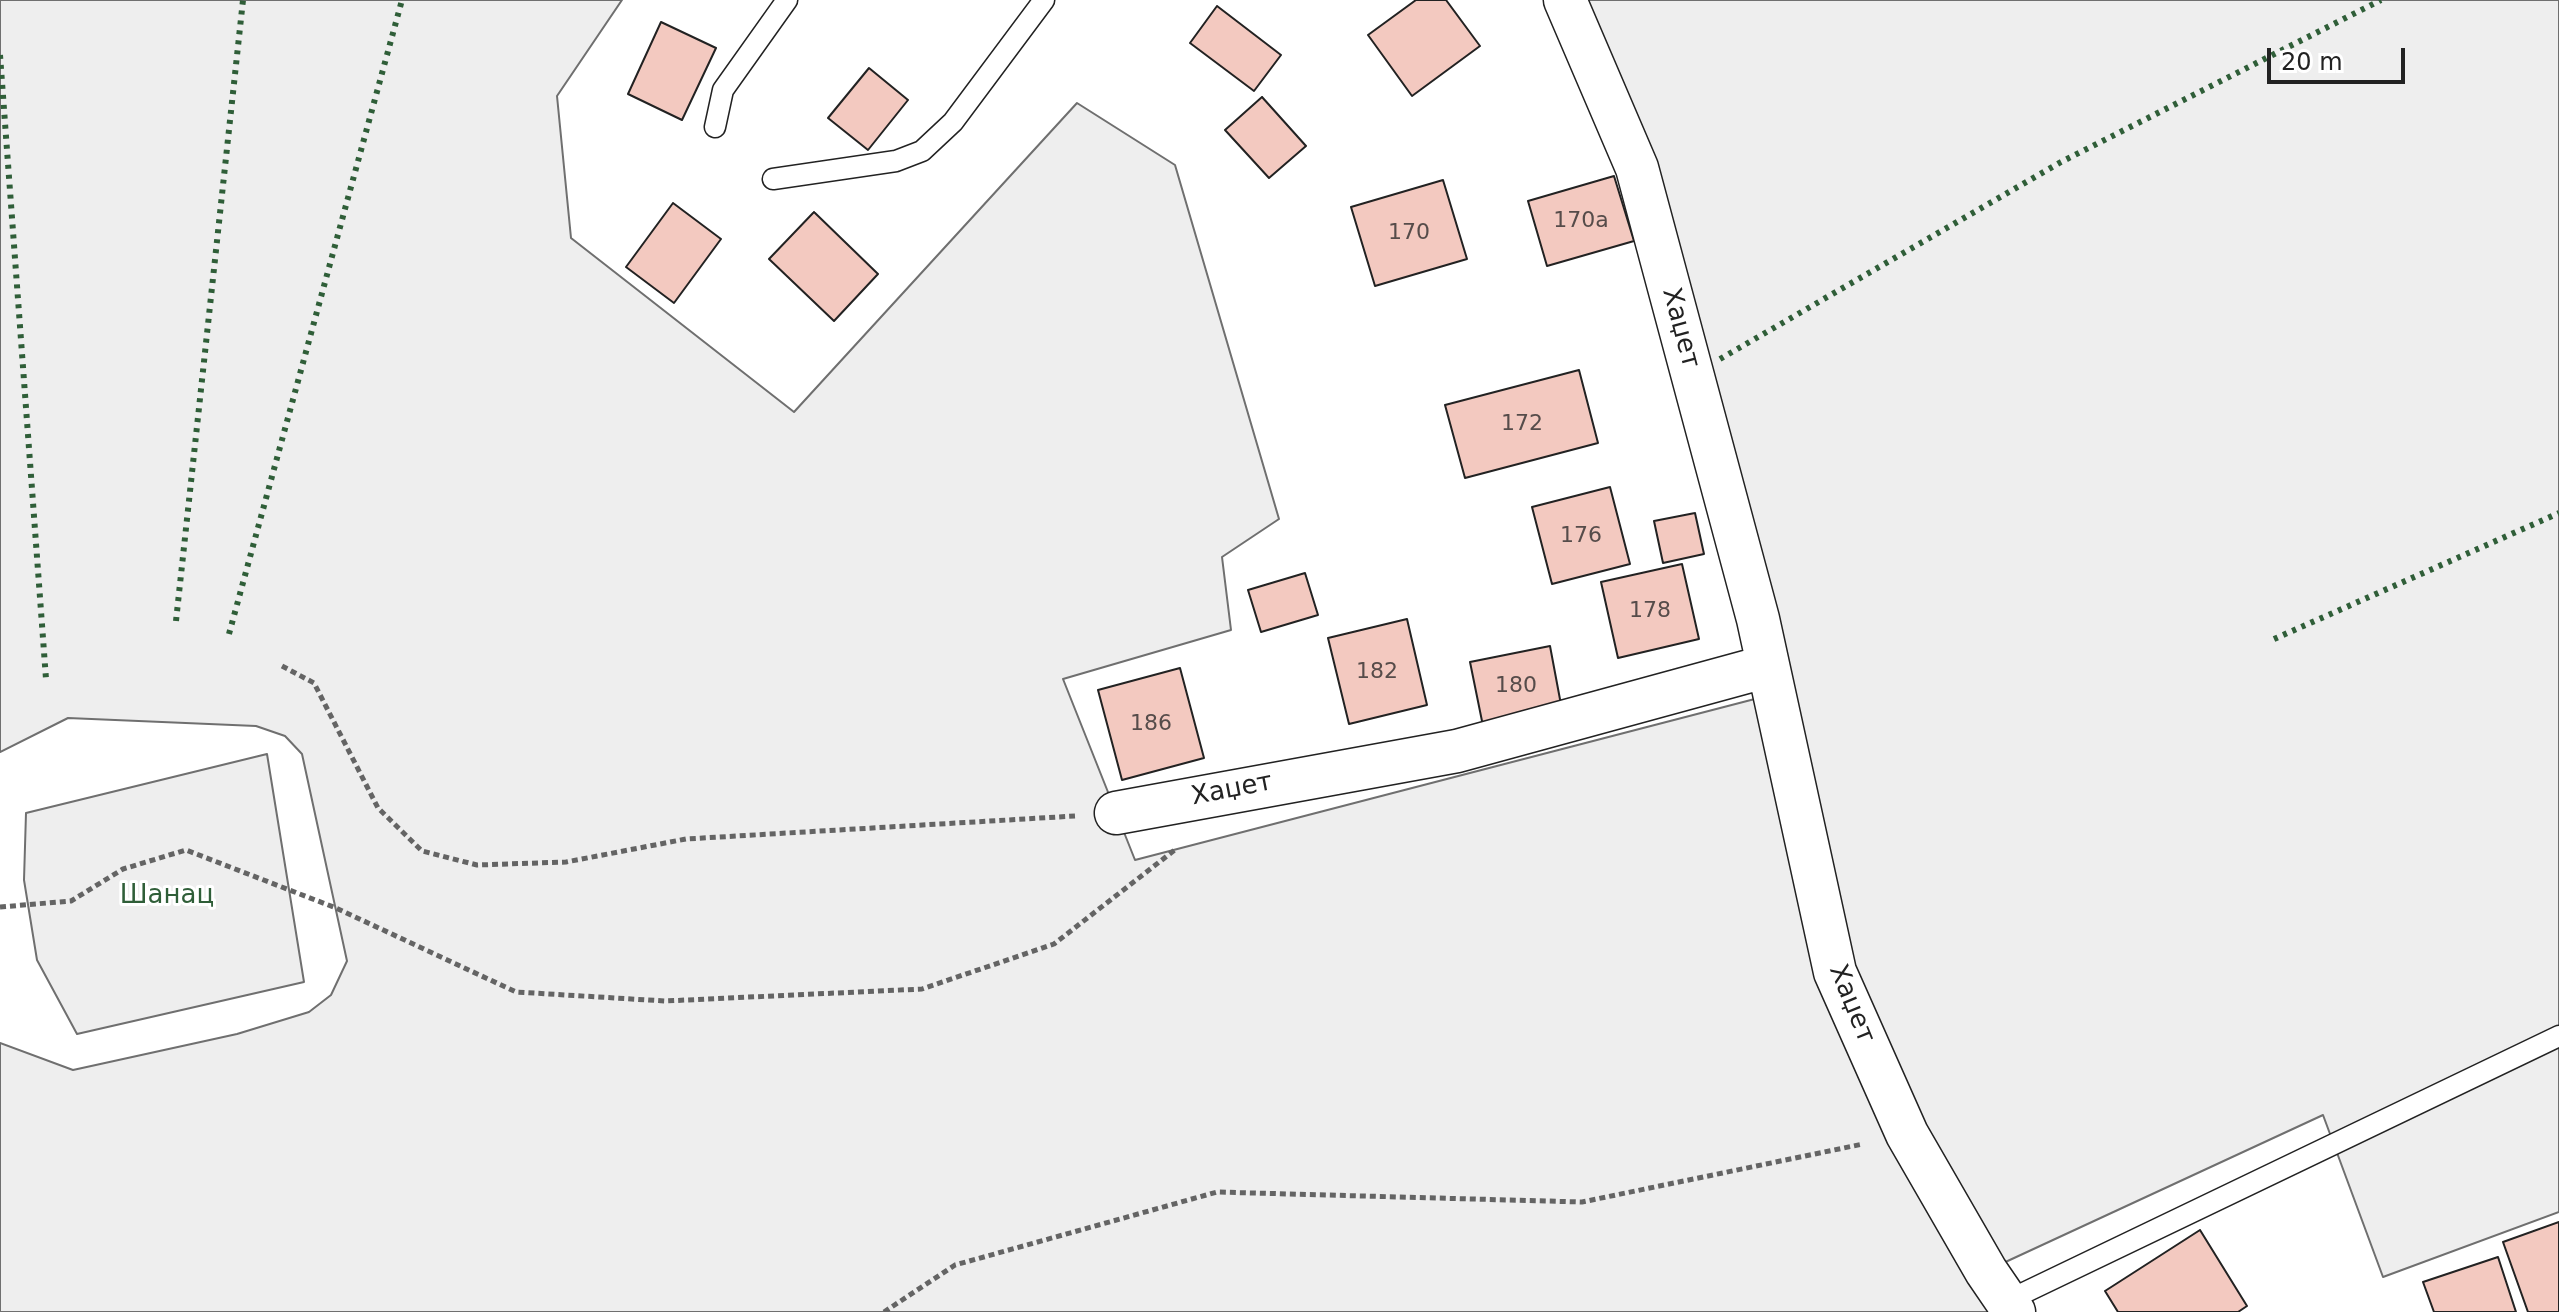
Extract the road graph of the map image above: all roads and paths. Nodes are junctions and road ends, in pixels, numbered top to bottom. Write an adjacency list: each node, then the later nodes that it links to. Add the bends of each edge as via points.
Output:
1 (787, 0): 4 (lane, via 723,90)
2 (1044, 0): 5 (lane, via 953,122 922,151 896,161)
3 (1565, 0): 7 (street, Хаџет, via 1637,168)
4 (715, 127)
5 (773, 179)
6 (282, 666): 8 (path, via 314,683 378,808 422,851 477,865 566,862 686,839)
7 (1768, 666): 8 (street, Хаџет, via 1457,751); 12 (street, Хаџет, via 1835,972)
8 (1116, 813)
9 (1186, 841): 10 (path, via 1054,944 922,989 665,1001 516,992 336,908 186,850 123,869 71,901)
10 (0, 907)
11 (2559, 1036): 13 (lane)
12 (1907, 1134): 13 (street, Хаџет); 14 (path, via 1582,1202 1217,1192 955,1265)
13 (2011, 1306)
14 (884, 1312)

